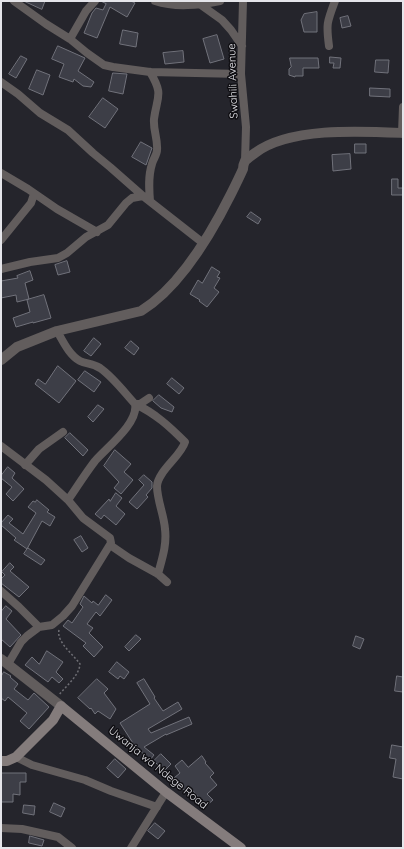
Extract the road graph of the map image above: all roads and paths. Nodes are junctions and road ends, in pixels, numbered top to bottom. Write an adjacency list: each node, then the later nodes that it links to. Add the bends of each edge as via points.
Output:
1 (14, 1): 8 (street)
2 (95, 1): 8 (street, via 86,11)
3 (155, 1): 7 (street, via 175,5)
4 (220, 1): 7 (street)
5 (244, 1): 9 (street, Swahili Avenue)
6 (335, 1): 10 (street, via 327,25)
7 (201, 5): 9 (street, via 222,20)
8 (70, 39): 11 (street, via 104,65)
9 (242, 46): 12 (street, Swahili Avenue)
10 (329, 46)
11 (150, 72): 12 (street); 19 (street, via 159,92 154,126 157,152 150,170)
12 (241, 74): 16 (street, Swahili Avenue, via 246,127)
13 (1, 82): 19 (street, via 40,113 68,130)
14 (403, 107): 15 (street)
15 (402, 133): 16 (street, via 302,134 272,143)
16 (245, 161): 22 (street, via 232,193)
17 (1, 173): 18 (street)
18 (34, 194): 20 (street); 21 (street, via 31,203)
19 (147, 198): 20 (street, via 132,198 108,225); 22 (street)
20 (97, 232): 23 (street, via 58,258)
21 (1, 240)
22 (203, 244): 24 (street, via 178,278 158,299 141,311)
23 (1, 268)
24 (57, 331): 25 (street, via 17,347); 27 (street, via 76,358 100,368)
25 (1, 360)
26 (149, 398): 27 (street)
27 (135, 404): 31 (street, via 130,422 95,461); 33 (street, via 165,422 185,442 183,449 163,473 157,485 166,530 165,548)
28 (62, 432): 30 (street)
29 (1, 446): 30 (street)
30 (25, 465): 31 (street)
31 (68, 500): 32 (street, via 83,518 110,538)
32 (110, 545): 33 (street); 36 (street, via 76,600)
33 (158, 574): 34 (street)
34 (167, 582)
35 (1, 591): 37 (street)
36 (63, 616): 37 (street, via 52,625); 39 (path, via 58,635 80,664)
37 (39, 627): 38 (street, via 21,642)
38 (5, 662): 39 (street)
39 (58, 703): 40 (main road, via 53,720); 42 (main road, Uwanja wa Ndege Road)
40 (16, 757): 41 (main road); 43 (street, via 32,765 85,780)
41 (1, 761)
42 (166, 792): 43 (street); 47 (main road, Uwanja wa Ndege Road)
43 (157, 807): 46 (street)
44 (1, 828): 45 (street, via 22,829 58,837)
45 (72, 848)
46 (131, 848)
47 (241, 848)

